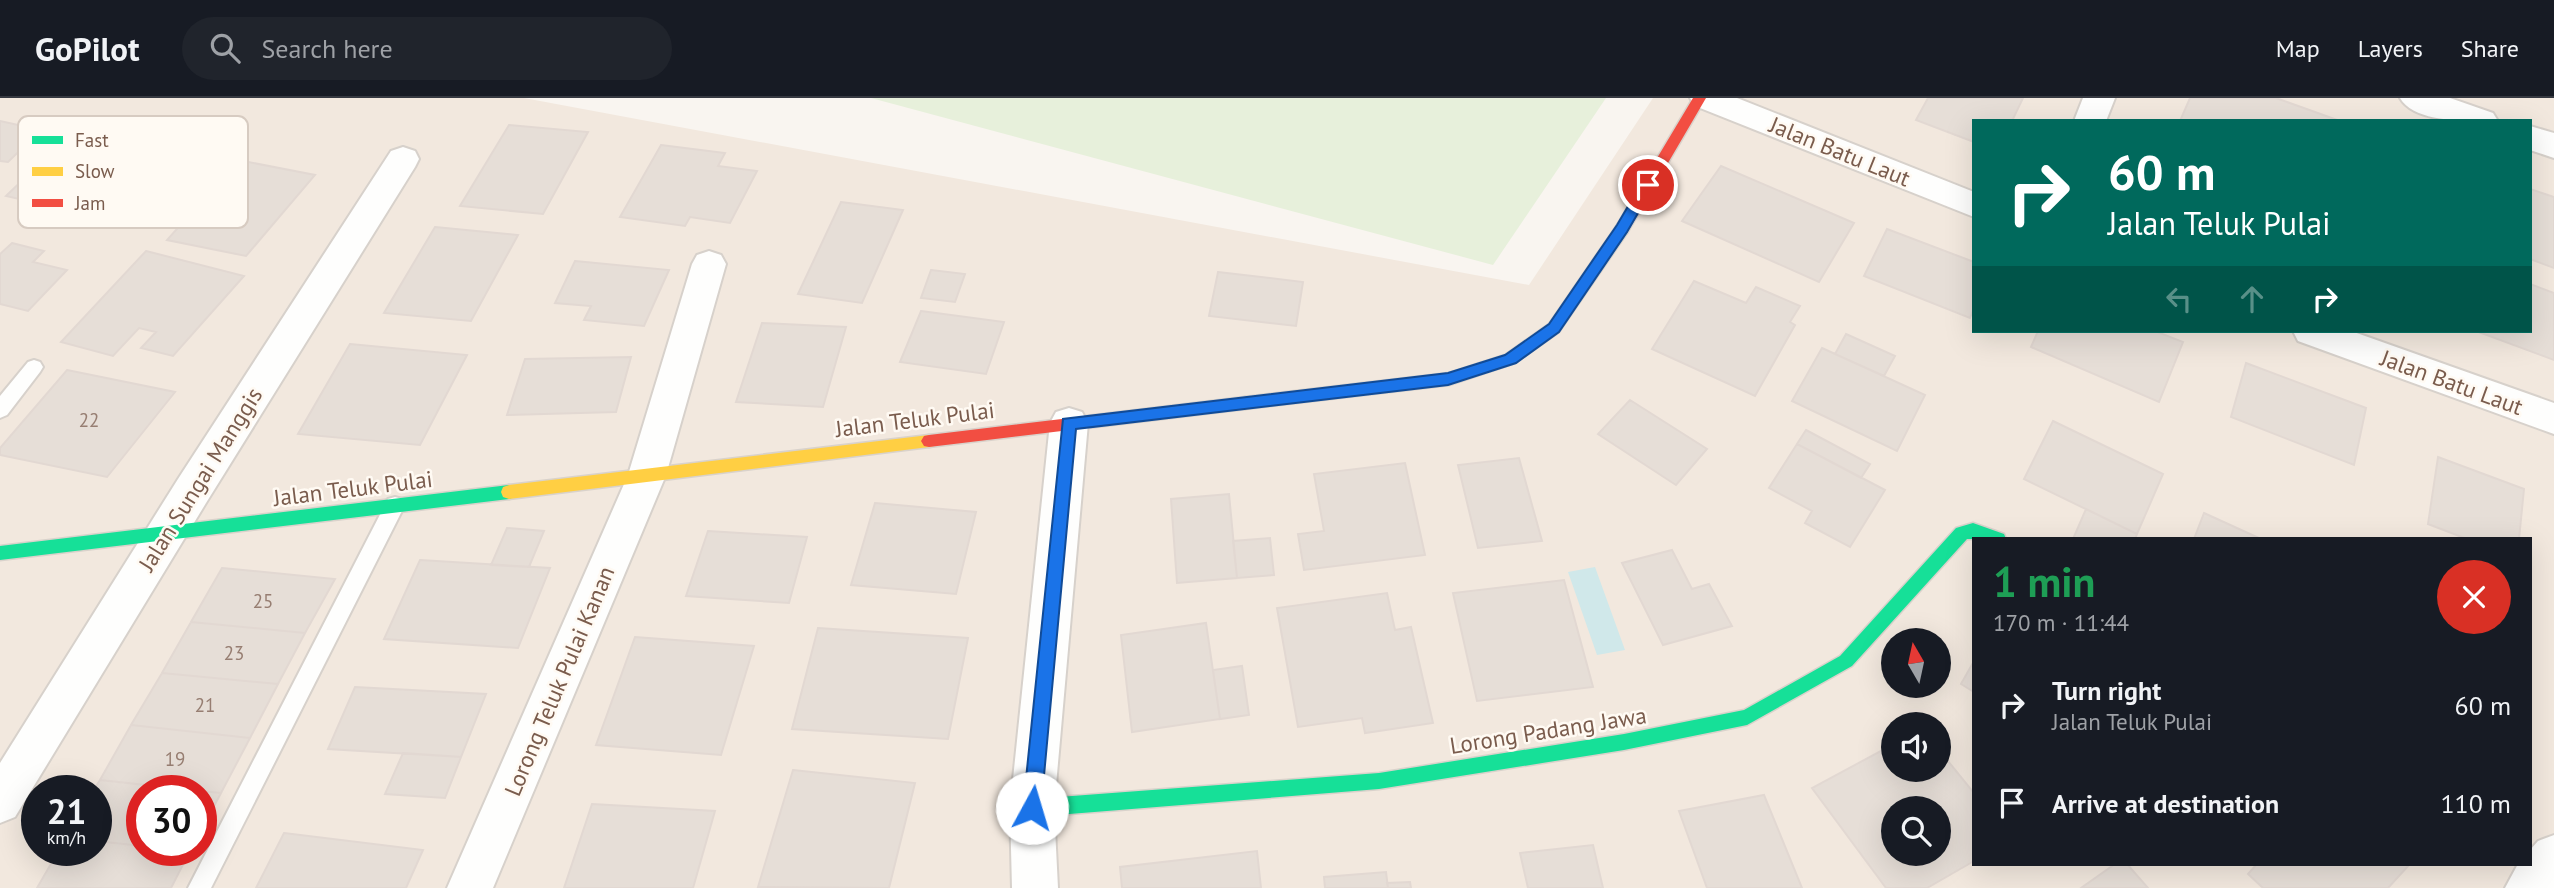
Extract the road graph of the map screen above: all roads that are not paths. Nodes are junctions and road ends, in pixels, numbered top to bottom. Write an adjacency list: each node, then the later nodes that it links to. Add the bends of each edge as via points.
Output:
1 (1700, 98): 16 (street, Jalan Teluk Pulai, via 1622,229 1554,328 1510,359 1448,379)
2 (1706, 98): 10 (street, Jalan Batu Laut)
3 (2099, 98): 5 (street)
4 (2416, 98): 6 (street)
5 (2091, 119)
6 (2476, 119)
7 (2532, 139): 8 (street)
8 (2554, 146)
9 (403, 159): 19 (street, Jalan Sungai Manggis)
10 (1972, 204)
11 (709, 264): 17 (street, Lorong Teluk Pulai Kanan)
12 (2317, 333): 15 (street, Jalan Batu Laut)
13 (34, 367): 14 (lane)
14 (0, 410)
15 (2554, 419)
16 (1069, 423): 17 (street, Jalan Teluk Pulai); 24 (street)
17 (647, 475): 18 (street, Jalan Teluk Pulai); 27 (street, Lorong Teluk Pulai Kanan)
18 (395, 505): 19 (street, Jalan Teluk Pulai); 26 (lane)
19 (166, 533): 21 (street, Jalan Teluk Pulai); 22 (street, Jalan Sungai Manggis)
20 (1992, 537): 24 (street, Lorong Padang Jawa, via 1973,530 1962,533 1846,661 1746,717 1624,742 1379,781)
21 (0, 553)
22 (14, 759): 23 (street, Jalan Sungai Manggis)
23 (0, 802)
24 (1032, 808): 28 (street)
25 (2554, 857): 29 (street)
26 (199, 888)
27 (470, 888)
28 (1035, 888)
29 (2528, 888)

